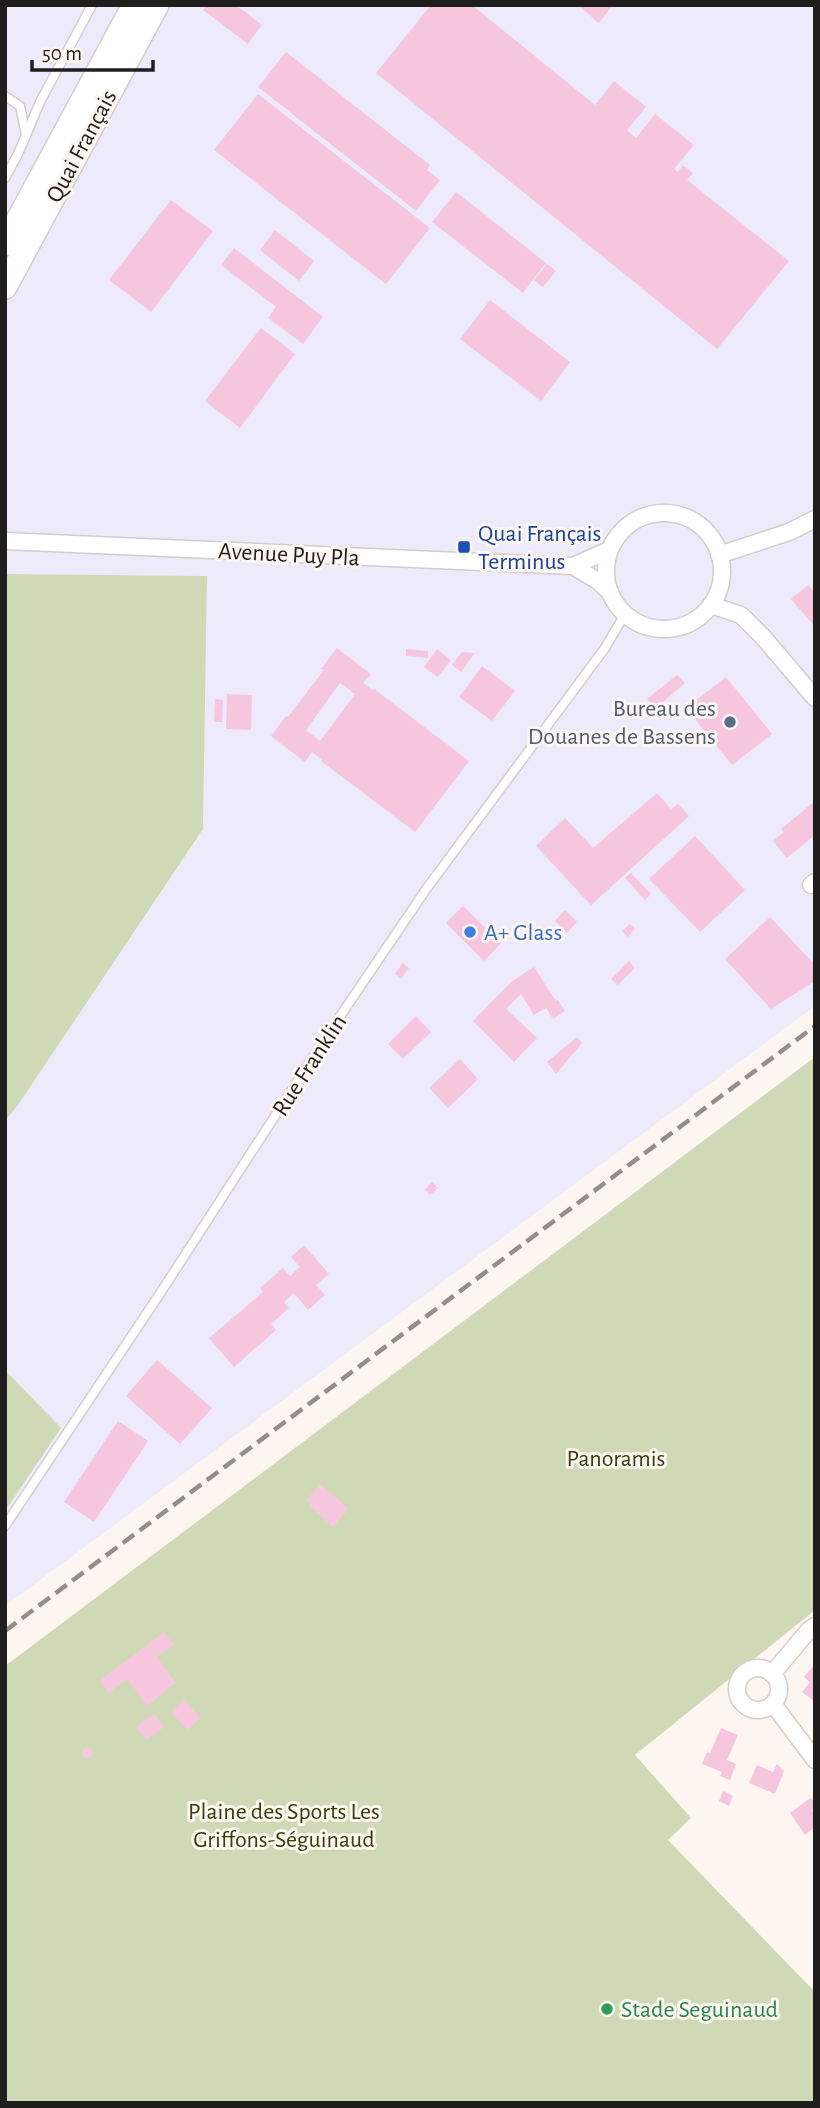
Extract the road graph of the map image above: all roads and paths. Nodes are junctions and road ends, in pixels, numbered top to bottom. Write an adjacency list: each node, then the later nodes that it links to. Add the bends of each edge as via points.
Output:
1 (92, 5): 5 (lane)
2 (134, 5): 7 (main road, Quai Français)
3 (157, 5): 8 (main road, Quai Français)
4 (5, 96): 5 (lane, via 20,106)
5 (26, 135): 6 (lane)
6 (5, 177)
7 (5, 244)
8 (5, 287)
9 (815, 519): 12 (street)
10 (5, 541): 13 (street, Avenue Puy Pla)
11 (609, 550): 12 (street, via 632,522 666,513 699,525 712,538); 13 (street, Avenue Puy Pla); 14 (street, via 606,578)
12 (719, 555): 15 (street, via 722,572)
13 (573, 566): 14 (street, Avenue Puy Pla)
14 (610, 592): 16 (street)
15 (711, 605): 16 (street, via 680,627 641,625); 17 (street, via 741,615)
16 (625, 614): 18 (lane, Rue Franklin, via 605,648 427,888)
17 (815, 698)
18 (5, 1525)
19 (815, 1626): 20 (street)
20 (772, 1674): 21 (street, via 779,1685); 21 (street, via 753,1669 741,1676 737,1690 742,1702 754,1710)
21 (773, 1704): 22 (street)
22 (815, 1760)

